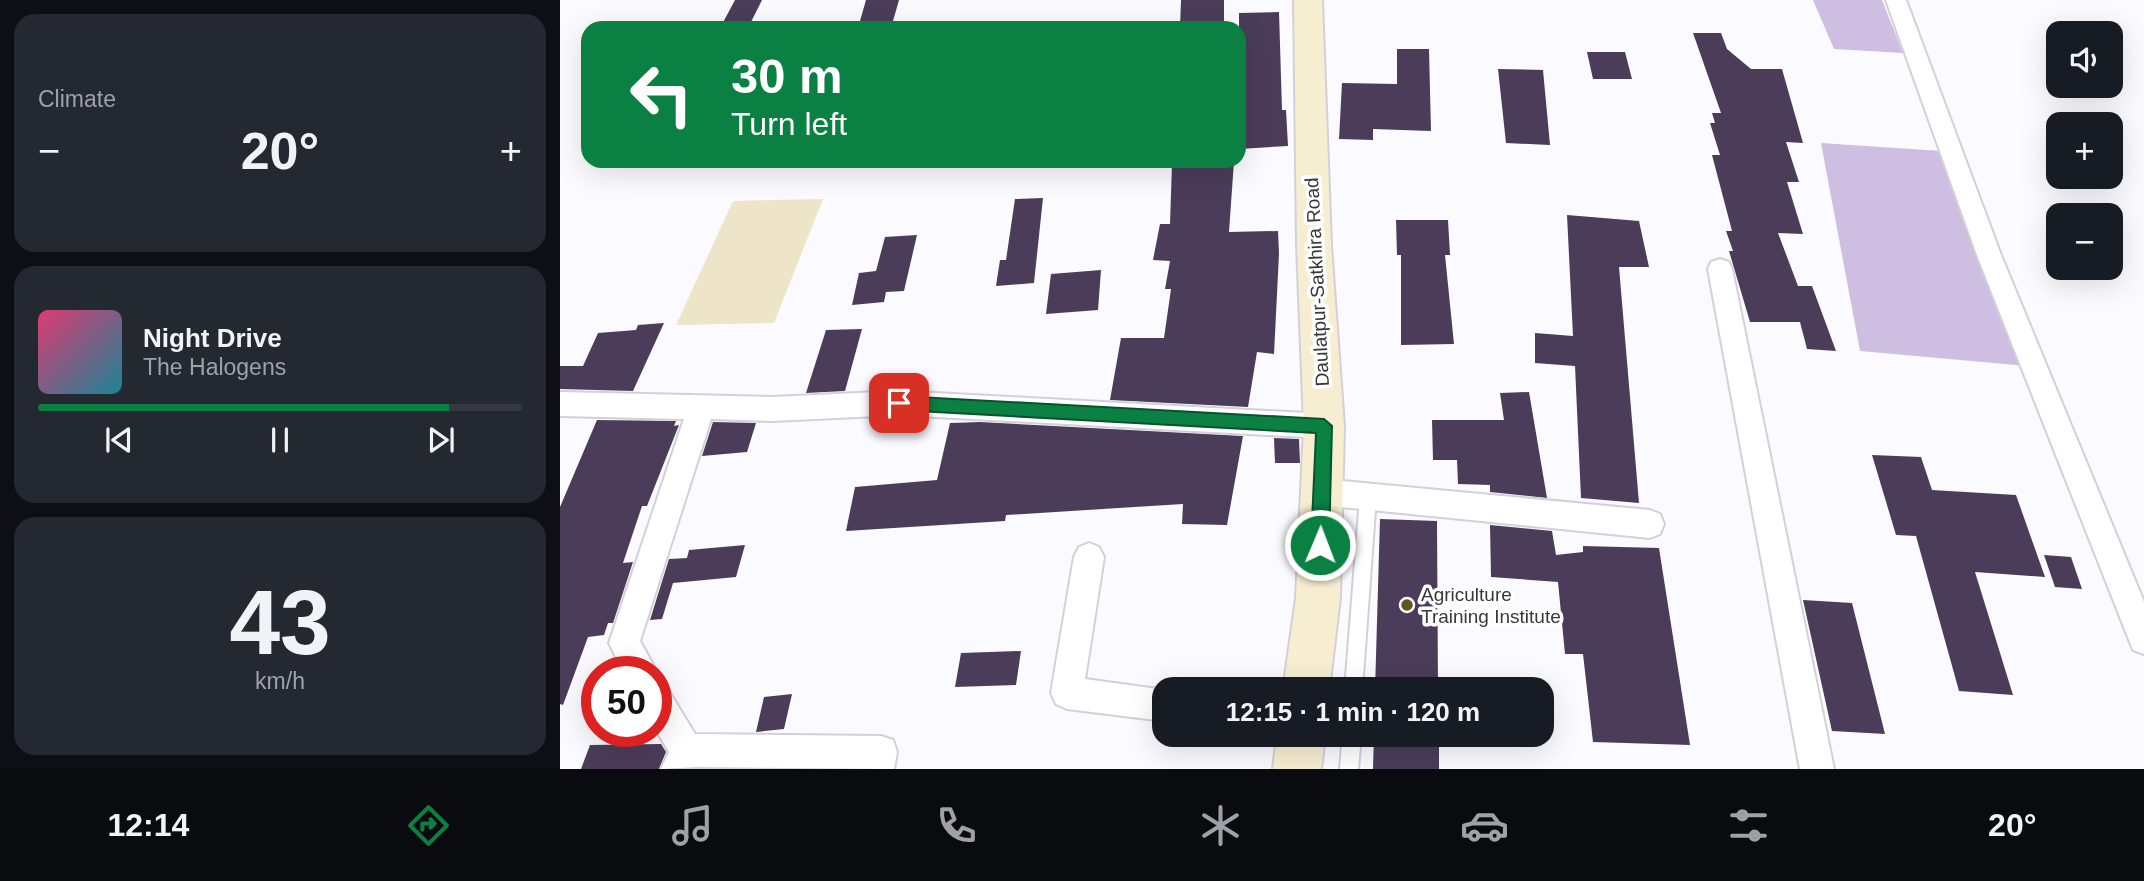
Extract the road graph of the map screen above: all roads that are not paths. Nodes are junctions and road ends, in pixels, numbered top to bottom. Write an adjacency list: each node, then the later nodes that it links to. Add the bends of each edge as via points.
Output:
1 (1308, 0): 6 (main road, Daulatpur-Satkhira Road)
2 (1895, 0): 11 (street, via 1989,255)
3 (1720, 269): 23 (street)
4 (560, 404): 5 (street)
5 (701, 408): 6 (street, via 899,403); 12 (street, via 624,643)
6 (1324, 426): 7 (main road, Daulatpur-Satkhira Road)
7 (1321, 492): 8 (street); 13 (main road, Daulatpur-Satkhira Road, via 1318,598)
8 (1368, 497): 9 (street); 14 (lane)
9 (1650, 524)
10 (1089, 556): 15 (street, via 1066,693)
11 (2144, 639)
12 (632, 656)
13 (1308, 677)
14 (1354, 677)
15 (1152, 704)
16 (672, 736): 19 (street)
17 (1300, 747): 21 (main road)
18 (1351, 747): 22 (lane)
19 (682, 759): 20 (street, via 881,752)
20 (877, 769)
21 (1297, 769)
22 (1349, 769)
23 (1817, 769)

